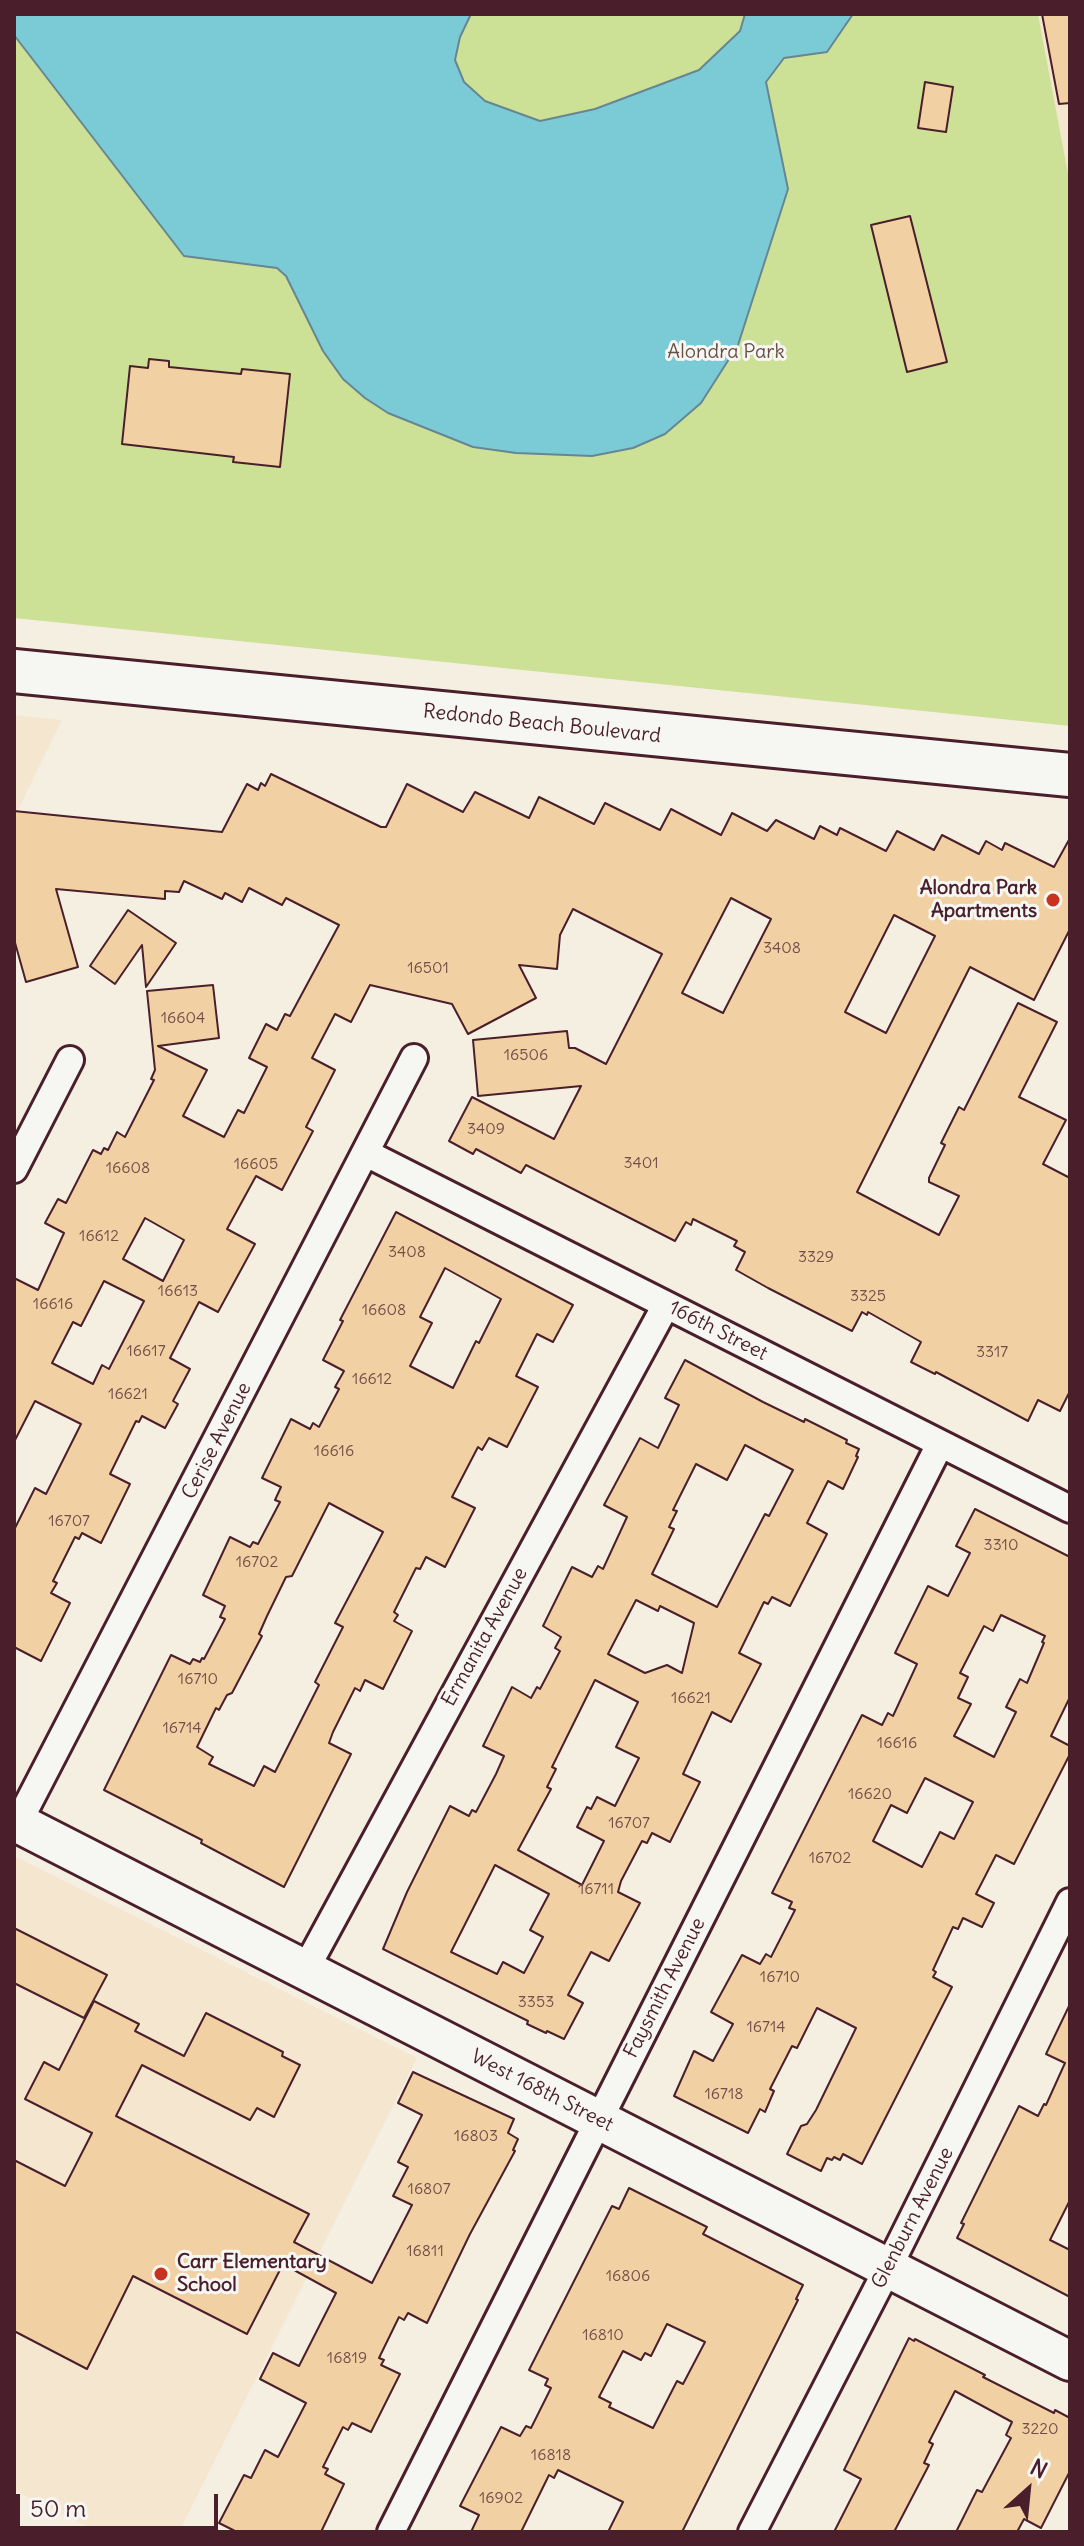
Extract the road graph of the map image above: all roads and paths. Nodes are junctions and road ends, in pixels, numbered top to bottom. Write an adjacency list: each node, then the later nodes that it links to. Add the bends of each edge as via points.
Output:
1 (14, 671): 2 (main road, Redondo Beach Boulevard)
2 (1070, 775)
3 (414, 1058): 5 (street, Cerise Avenue)
4 (70, 1060): 6 (street)
5 (366, 1153): 7 (street, 166th Street); 10 (street, Cerise Avenue)
6 (14, 1169)
7 (666, 1305): 8 (street, 166th Street); 12 (street, Ermanita Avenue)
8 (940, 1444): 9 (street, 166th Street); 13 (street, Faysmith Avenue)
9 (1070, 1509)
10 (16, 1822): 12 (street, West 168th Street)
11 (1070, 1902): 14 (street, Glenburn Avenue)
12 (305, 1970): 13 (street, West 168th Street)
13 (598, 2120): 14 (street, West 168th Street); 16 (street, Faysmith Avenue)
14 (888, 2268): 15 (street, West 168th Street); 17 (street, Glenburn Avenue)
15 (1070, 2361)
16 (391, 2532)
17 (752, 2532)

